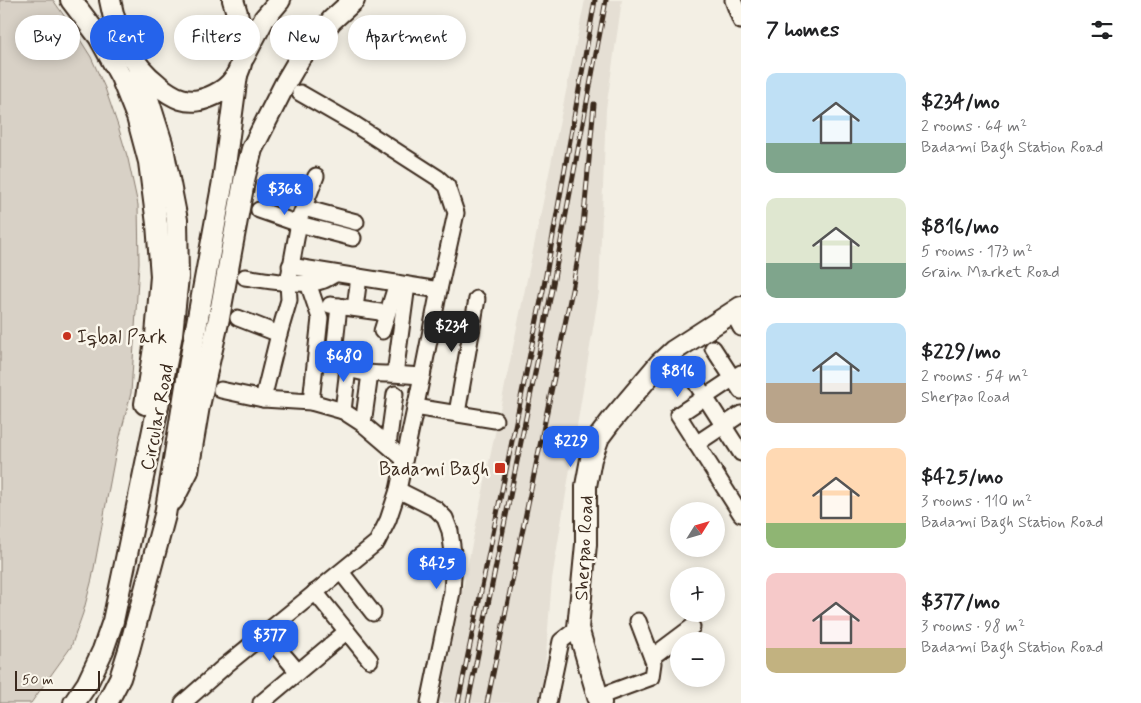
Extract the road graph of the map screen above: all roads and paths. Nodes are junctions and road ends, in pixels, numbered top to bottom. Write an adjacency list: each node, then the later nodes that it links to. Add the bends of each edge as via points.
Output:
1 (71, 0): 61 (main road, via 99,37 120,77 137,117 149,162 161,276 156,335 140,432)
2 (98, 0): 8 (main road)
3 (110, 0): 9 (main road)
4 (233, 0): 13 (main road, via 243,43)
5 (280, 0): 13 (main road, via 264,19)
6 (354, 0): 64 (main road, via 300,58 252,149 188,471)
7 (732, 0): 10 (street)
8 (110, 15)
9 (113, 15)
10 (741, 21)
11 (134, 60): 12 (main road)
12 (137, 64): 13 (main road, via 172,95 190,101 204,99 228,87); 61 (main road, Circular Road, via 162,143 177,220 178,277 172,334)
13 (239, 68): 64 (main road, Circular Road, via 223,181)
14 (300, 93): 28 (street, via 412,160 447,186 456,213)
15 (316, 176): 16 (street)
16 (304, 208): 18 (street); 19 (street)
17 (259, 210): 19 (street)
18 (356, 222)
19 (299, 224): 20 (street); 21 (street)
20 (353, 238)
21 (290, 266): 22 (street); 25 (street)
22 (335, 274): 24 (street); 26 (street, via 320,282)
23 (245, 277): 25 (street)
24 (359, 277): 27 (street); 32 (street)
25 (288, 283): 26 (street); 37 (street, via 289,300)
26 (308, 283): 31 (street)
27 (402, 284): 28 (street); 33 (street); 42 (street, via 396,366)
28 (439, 290): 43 (street)
29 (477, 299): 52 (street)
30 (339, 306): 31 (street, via 330,304); 32 (street); 39 (street, via 334,354)
31 (317, 308): 49 (street, via 320,318)
32 (355, 308): 33 (street)
33 (387, 313): 36 (street)
34 (738, 315): 70 (main road, Sherpao Road, via 674,351 660,363 599,437 586,486 586,544)
35 (238, 318): 37 (street)
36 (382, 331)
37 (279, 334): 48 (street)
38 (713, 348): 44 (street)
39 (348, 368): 41 (street); 51 (street)
40 (688, 369): 47 (street)
41 (370, 374): 42 (street); 55 (street)
42 (392, 374): 43 (street)
43 (422, 376): 50 (street)
44 (738, 381): 47 (street)
45 (221, 390): 48 (street)
46 (395, 394): 58 (street)
47 (706, 397): 56 (street); 57 (street, via 678,416)
48 (263, 398): 49 (street)
49 (310, 402): 51 (street)
50 (415, 407): 52 (street); 60 (street)
51 (343, 411): 55 (street)
52 (457, 413): 54 (street)
53 (741, 414): 56 (street)
54 (495, 420)
55 (363, 424): 58 (street)
56 (724, 425): 57 (street); 59 (street)
57 (696, 444): 63 (street)
58 (388, 445): 60 (street)
59 (741, 452)
60 (404, 459): 62 (street)
61 (147, 462): 78 (main road, Circular Road, via 113,620 103,650)
62 (398, 490): 65 (street, via 377,542); 81 (street, via 436,508 450,531 454,560 452,592)
63 (740, 509)
64 (165, 515): 77 (main road, Circular Road, via 129,650)
65 (341, 572): 66 (street); 67 (street)
66 (316, 592): 71 (street); 72 (street)
67 (373, 613)
68 (638, 621): 73 (street)
69 (692, 627): 73 (street)
70 (578, 628): 76 (main road, Sherpao Road); 82 (street, via 561,641)
71 (346, 631): 74 (street); 75 (street)
72 (265, 633): 75 (street); 79 (street)
73 (652, 657): 76 (street, via 652,677)
74 (370, 660)
75 (298, 672): 80 (street)
76 (599, 700)
77 (111, 702)
78 (74, 703)
79 (183, 703)
80 (261, 703)
81 (429, 703)
82 (548, 703)

